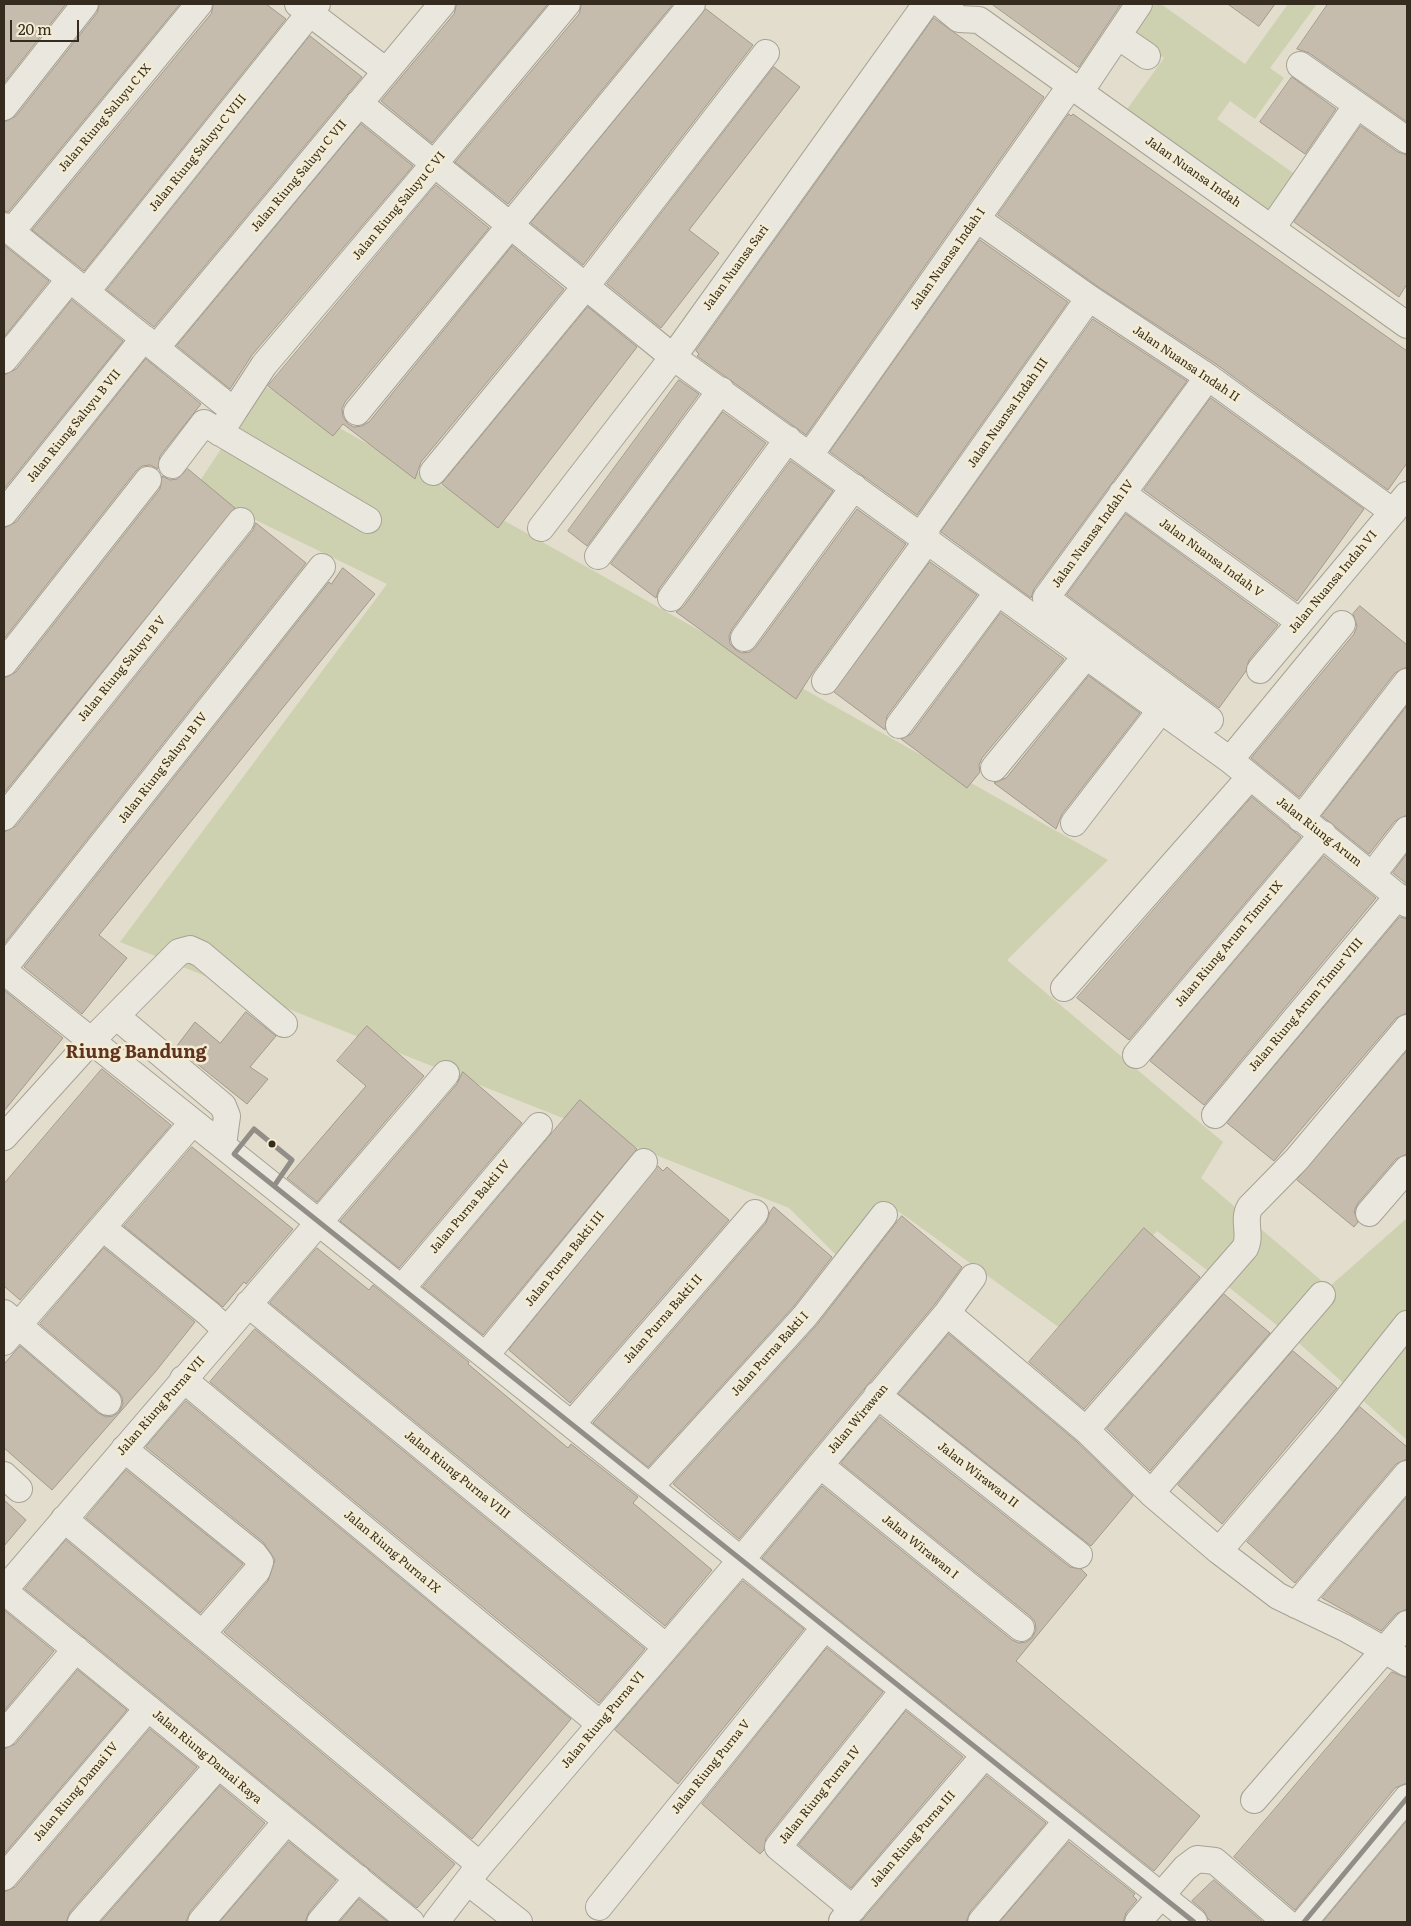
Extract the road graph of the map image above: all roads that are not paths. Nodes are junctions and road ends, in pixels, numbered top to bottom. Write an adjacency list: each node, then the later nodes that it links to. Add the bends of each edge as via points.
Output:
1 (85, 4): 18 (street)
2 (199, 4): 24 (street, Jalan Riung Saluyu C IX)
3 (442, 4): 14 (street, Jalan Riung Saluyu C VII)
4 (567, 4): 20 (street, Jalan Riung Saluyu C VI)
5 (692, 4): 22 (street)
6 (1140, 4): 10 (street, Jalan Nuansa Indah I)
7 (936, 5): 9 (street, Jalan Nuansa Indah, via 958,19); 30 (street, Jalan Nuansa Sari)
8 (308, 7): 14 (street); 25 (street, Jalan Riung Saluyu C VIII)
9 (976, 12): 15 (street, Jalan Nuansa Indah)
10 (1118, 36): 12 (street); 15 (street, Jalan Nuansa Indah I)
11 (766, 53): 26 (street)
12 (1147, 56)
13 (1300, 65): 17 (street)
14 (386, 71): 16 (street, Jalan Riung Saluyu C VII)
15 (1075, 88): 21 (street, Jalan Nuansa Indah I); 23 (street, Jalan Nuansa Indah)
16 (359, 103): 20 (street, Jalan Riung Arum); 29 (street, Jalan Riung Saluyu C VII)
17 (1357, 105): 19 (street); 23 (street)
18 (4, 107)
19 (1407, 140)
20 (434, 164): 22 (street, Jalan Riung Arum); 34 (street, Jalan Riung Saluyu C VI, via 264,365)
21 (977, 218): 27 (street, Jalan Nuansa Indah II); 38 (street, Jalan Nuansa Indah I)
22 (509, 224): 26 (street, Jalan Riung Arum); 35 (street)
23 (1272, 228): 28 (street, Jalan Nuansa Indah)
24 (7, 229): 25 (street)
25 (78, 286): 29 (street); 31 (street, Jalan Riung Saluyu C VIII)
26 (586, 286): 30 (street, Jalan Riung Arum); 40 (street)
27 (1089, 298): 32 (street, Jalan Nuansa Indah II); 49 (street, Jalan Nuansa Indah III)
28 (1406, 321)
29 (150, 343): 34 (street); 45 (street, Jalan Riung Saluyu B VII)
30 (674, 357): 33 (street, Jalan Riung Arum); 48 (street, Jalan Nuansa Sari)
31 (4, 360)
32 (1208, 377): 43 (street, Jalan Nuansa Indah IV); 44 (street, Jalan Nuansa Indah II)
33 (721, 390): 37 (street, Jalan Riung Arum); 50 (street)
34 (234, 411): 36 (street, Jalan Riung Saluyu C VI)
35 (357, 412)
36 (220, 433): 39 (street, via 204,424); 46 (street)
37 (788, 440): 38 (street, Jalan Riung Arum); 53 (street)
38 (810, 456): 42 (street, Jalan Riung Arum)
39 (172, 465)
40 (433, 472)
41 (148, 480): 58 (street)
42 (854, 487): 49 (street, Jalan Riung Arum); 56 (street)
43 (1122, 493): 54 (street, Jalan Nuansa Indah V); 63 (street, Jalan Nuansa Indah IV, via 1046,598)
44 (1400, 503): 54 (street, Jalan Nuansa Indah VI)
45 (4, 514)
46 (368, 520)
47 (241, 521): 68 (street, Jalan Riung Saluyu B V)
48 (541, 528)
49 (926, 534): 52 (street, Jalan Riung Arum); 60 (street, Jalan Nuansa Indah III)
50 (598, 556)
51 (322, 566): 75 (street, Jalan Riung Saluyu B IV)
52 (998, 592): 57 (street, Jalan Riung Arum); 64 (street)
53 (671, 598)
54 (1300, 622): 59 (street, Jalan Nuansa Indah VI)
55 (1342, 624): 65 (street)
56 (744, 638)
57 (1086, 656): 62 (street, Jalan Riung Arum); 66 (street)
58 (4, 663)
59 (1260, 670)
60 (825, 681)
61 (1407, 682): 69 (street)
62 (1161, 710): 65 (street, Jalan Riung Arum); 70 (street)
63 (1210, 720)
64 (899, 725)
65 (1230, 760): 67 (street, Jalan Riung Arum)
66 (994, 768)
67 (1249, 778): 69 (street, Jalan Riung Arum); 76 (street)
68 (4, 817)
69 (1302, 819): 72 (street, Jalan Riung Arum)
70 (1074, 823)
71 (1407, 830): 73 (street)
72 (1323, 834): 73 (street, Jalan Riung Arum); 81 (street, Jalan Riung Arum Timur IX)
73 (1373, 874): 74 (street, Jalan Riung Arum)
74 (1403, 900): 83 (street, Jalan Riung Arum Timur VIII)
75 (4, 970): 80 (street)
76 (1064, 988)
77 (116, 1016): 78 (street, via 179,952 190,950 200,954); 80 (street); 87 (street, via 223,1106 227,1116)
78 (284, 1024)
79 (1407, 1028): 108 (street, via 1297,1158 1250,1207 1246,1216 1248,1239 1245,1248)
80 (91, 1041): 84 (street); 86 (street)
81 (1136, 1055)
82 (446, 1074): 93 (street, Jalan Riung Purna VII)
83 (1215, 1115)
84 (193, 1122): 87 (street); 94 (street)
85 (539, 1126): 96 (street, Jalan Purna Bakti IV)
86 (4, 1136)
87 (228, 1149): 93 (street)
88 (644, 1162): 103 (street, Jalan Purna Bakti III)
89 (1407, 1169): 91 (street)
90 (755, 1214): 107 (street, Jalan Purna Bakti II)
91 (1369, 1214)
92 (884, 1216): 112 (street, Jalan Purna Bakti I, via 805,1316)
93 (318, 1221): 96 (street); 98 (street, Jalan Riung Purna VII)
94 (103, 1228): 100 (street); 102 (street)
95 (973, 1277): 99 (street, Jalan Wirawan)
96 (402, 1288): 103 (street)
97 (1322, 1295): 113 (street)
98 (248, 1304): 100 (street, Jalan Riung Purna VII); 124 (street, Jalan Riung Purna VIII)
99 (947, 1313): 105 (street, Jalan Wirawan); 108 (street)
100 (218, 1323): 104 (street, Jalan Riung Purna VII)
101 (1407, 1324): 115 (street)
102 (8, 1327): 106 (street)
103 (486, 1355): 107 (street)
104 (183, 1379): 109 (street, Jalan Riung Purna VII); 129 (street, Jalan Riung Purna IX)
105 (877, 1395): 110 (street, Jalan Wirawan); 116 (street, Jalan Wirawan II)
106 (108, 1402)
107 (572, 1424): 112 (street)
108 (1086, 1430): 113 (street)
109 (124, 1450): 114 (street, Jalan Riung Purna VII); 123 (street, via 260,1562 257,1571)
110 (820, 1465): 117 (street, Jalan Wirawan); 122 (street, Jalan Wirawan I)
111 (1407, 1474): 119 (street)
112 (650, 1487): 117 (street)
113 (1151, 1493): 115 (street)
114 (64, 1519): 118 (street, Jalan Riung Purna VII); 123 (street)
115 (1219, 1552): 119 (street, via 1278,1596)
116 (1079, 1555)
117 (741, 1560): 121 (street); 124 (street, Jalan Riung Purna VI)
118 (4, 1590): 125 (street, Jalan Riung Damai Raya)
119 (1296, 1605): 126 (street)
120 (1407, 1624): 126 (street)
121 (825, 1627): 127 (street); 141 (street, Jalan Riung Purna V)
122 (1021, 1628)
123 (202, 1634): 137 (street)
124 (665, 1646): 129 (street, Jalan Riung Purna VI)
125 (76, 1649): 128 (street, Jalan Riung Damai Raya); 130 (street)
126 (1397, 1657): 134 (street)
127 (904, 1690): 131 (street); 142 (street, Jalan Riung Purna IV, via 778,1847)
128 (148, 1708): 132 (street, Jalan Riung Damai Raya); 138 (street, Jalan Riung Damai IV)
129 (600, 1724): 137 (street, Jalan Riung Purna VI)
130 (4, 1734)
131 (985, 1755): 135 (street); 142 (street, Jalan Riung Purna III)
132 (218, 1766): 136 (street, Jalan Riung Damai Raya); 143 (street)
133 (1407, 1798): 153 (street)
134 (1254, 1800)
135 (1067, 1821): 140 (street); 149 (street)
136 (286, 1822): 139 (street, Jalan Riung Damai Raya); 144 (street)
137 (474, 1874): 147 (street); 148 (street)
138 (4, 1877)
139 (358, 1878): 145 (street); 146 (street, Jalan Riung Damai Raya)
140 (1160, 1895): 150 (street); 151 (street); 152 (street, via 1197,1860 1215,1861)
141 (599, 1908)
142 (847, 1916)
143 (80, 1922)
144 (201, 1922)
145 (320, 1922)
146 (411, 1922)
147 (436, 1922)
148 (520, 1922)
149 (981, 1922)
150 (1138, 1922)
151 (1194, 1922)
152 (1286, 1922)
153 (1304, 1922)

